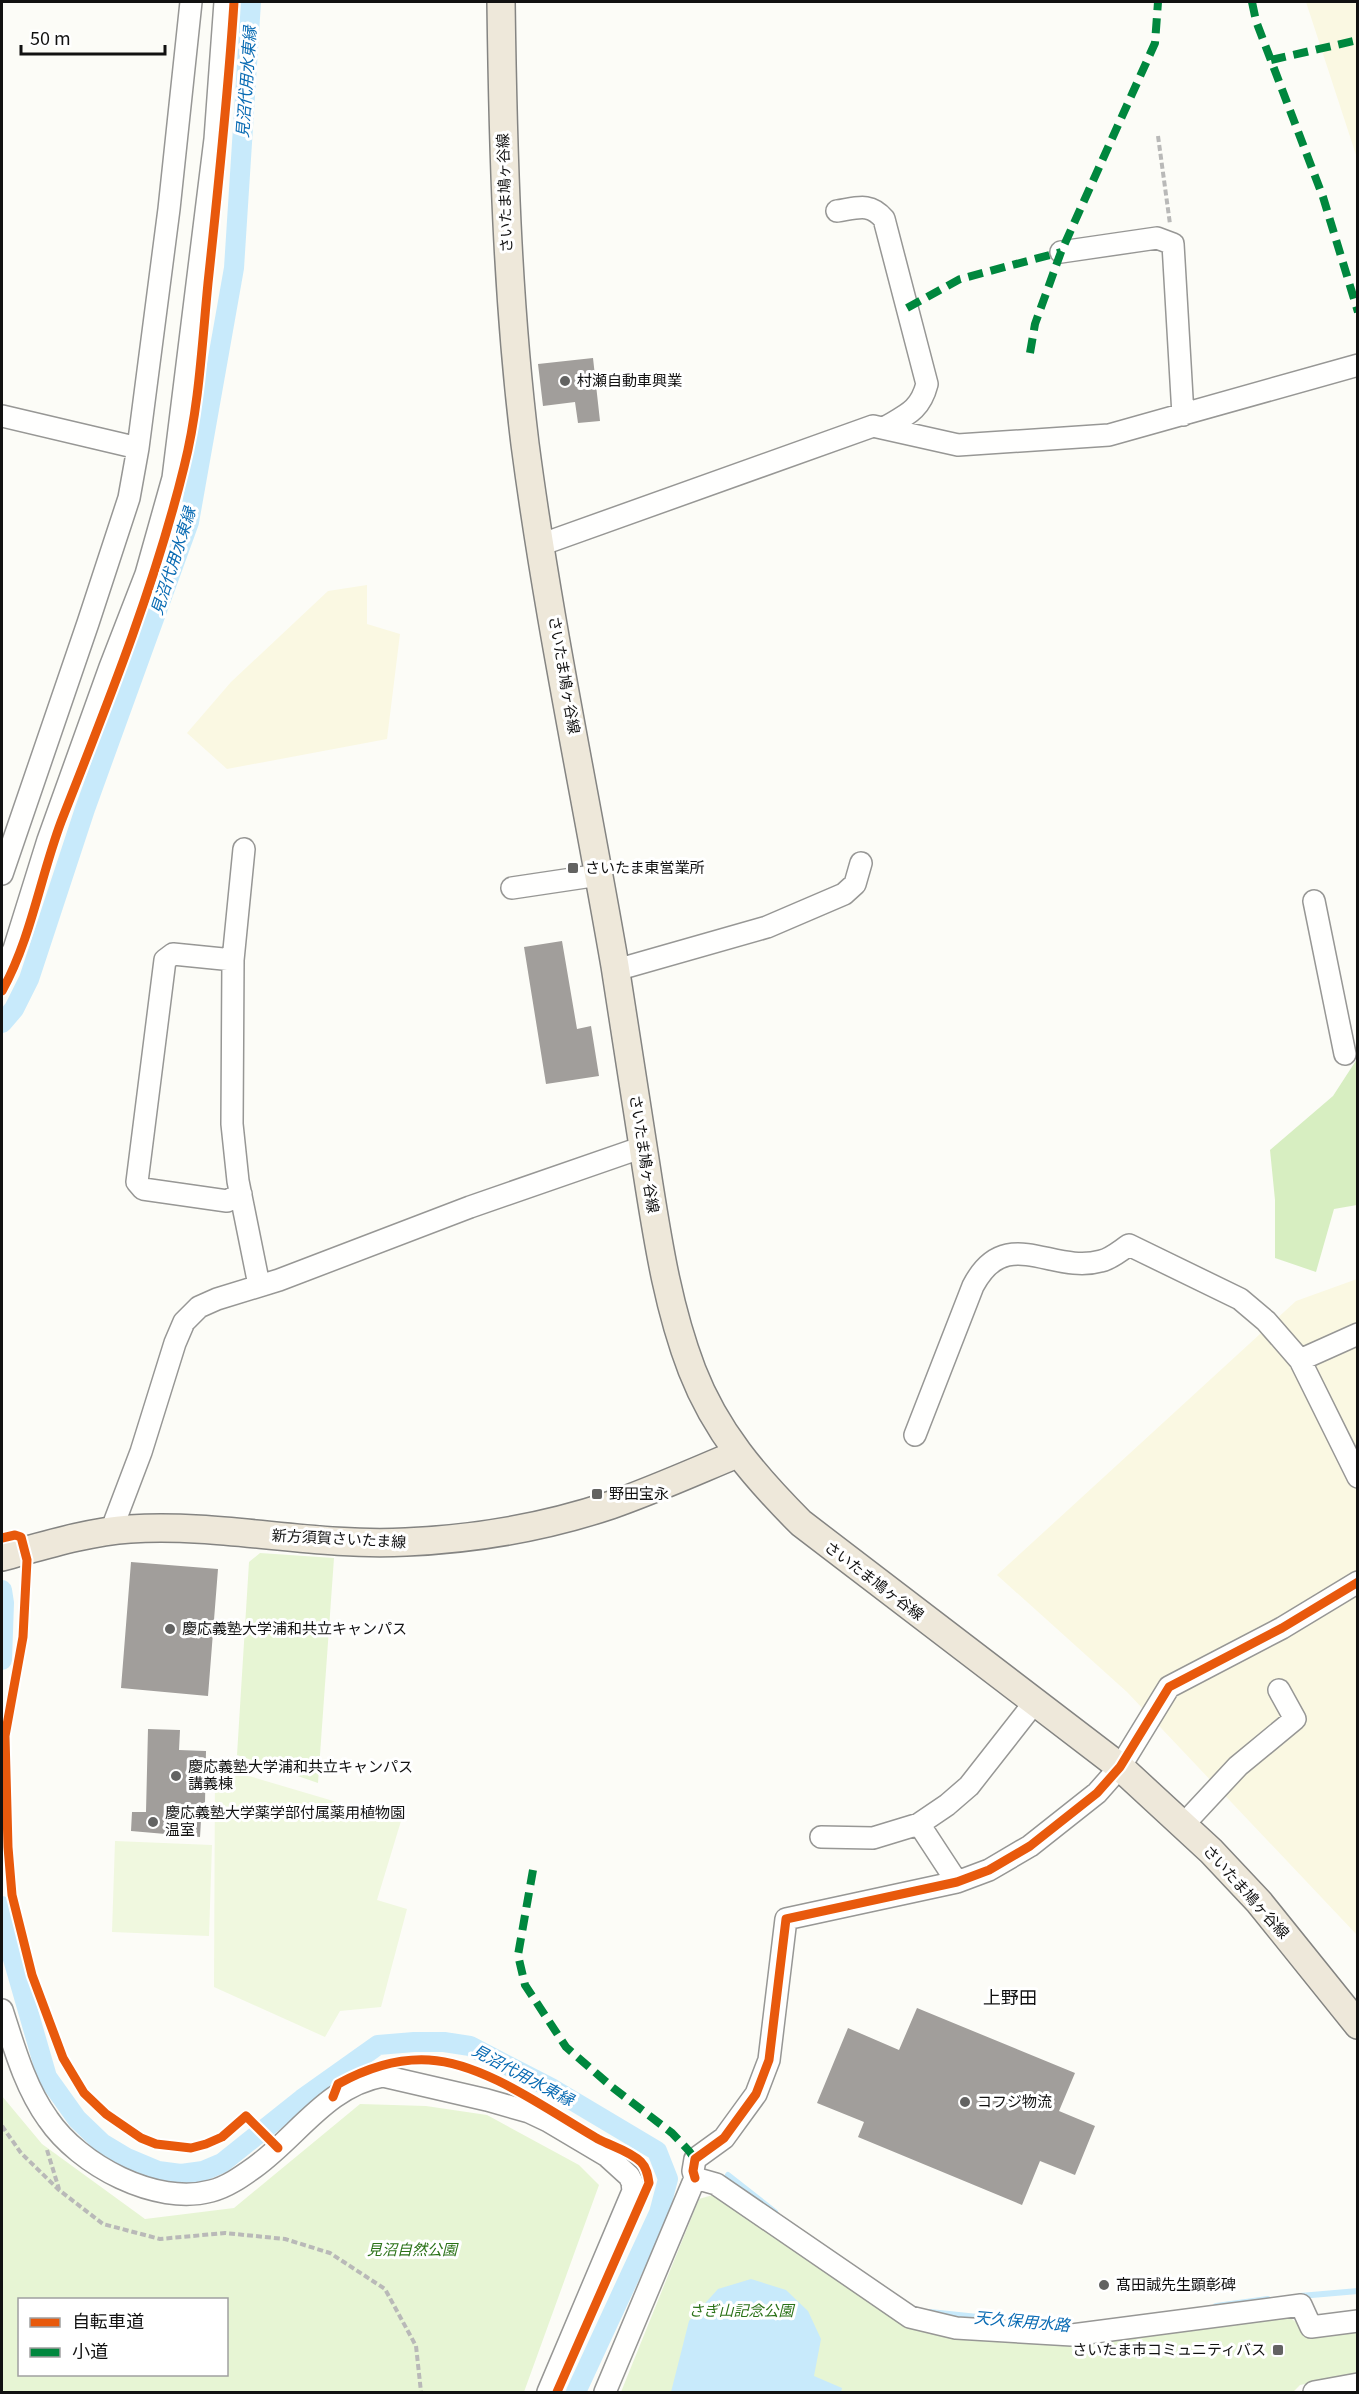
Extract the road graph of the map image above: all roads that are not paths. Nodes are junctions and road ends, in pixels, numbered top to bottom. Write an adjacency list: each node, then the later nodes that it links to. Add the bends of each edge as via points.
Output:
1 (191, 2): 10 (street)
2 (225, 2): 20 (street, via 215,139 173,478 146,574 48,840 14,949)
3 (501, 2): 11 (main road, さいたま鳩ヶ谷線, via 507,251 525,445)
4 (837, 211): 9 (street, via 868,207 884,219 927,384 923,398 910,413)
5 (1061, 252): 7 (street, via 1157,238 1173,244)
6 (1358, 365): 7 (street)
7 (1183, 415): 9 (street, via 1109,435 958,445)
8 (2, 416): 10 (street)
9 (884, 428): 11 (street, via 873,426)
10 (138, 448): 14 (street, via 129,498)
11 (540, 545): 15 (main road, さいたま鳩ヶ谷線)
12 (244, 849): 18 (street)
13 (861, 863): 19 (street, via 855,884 844,894 766,927)
14 (2, 874)
15 (599, 875): 16 (street); 19 (main road, さいたま鳩ヶ谷線)
16 (512, 888)
17 (1314, 901): 21 (street)
18 (233, 960): 23 (street, via 232,1124); 23 (street, via 173,954 165,960 137,1182 143,1189 227,1201)
19 (616, 970): 22 (main road, さいたま鳩ヶ谷線)
20 (2, 973)
21 (1345, 1054)
22 (643, 1147): 24 (street); 28 (main road, さいたま鳩ヶ谷線, via 662,1266 679,1333 704,1395)
23 (241, 1194): 24 (street)
24 (259, 1285): 30 (street, via 199,1306 184,1322)
25 (1358, 1334): 26 (street)
26 (1300, 1360): 27 (street, via 1266,1321 1240,1299 1130,1245 1103,1261 1083,1263 1006,1254 990,1262 979,1274); 29 (street)
27 (915, 1435)
28 (737, 1454): 30 (main road, 新方須賀さいたま線, via 590,1511 522,1529 466,1538 349,1542 184,1529); 34 (main road, さいたま鳩ヶ谷線, via 801,1524)
29 (1358, 1477)
30 (111, 1531): 31 (main road, 新方須賀さいたま線)
31 (10, 1555)
32 (1358, 1582): 35 (street, via 1282,1628 1169,1687)
33 (1278, 1690): 37 (street, via 1295,1719 1239,1766)
34 (1034, 1703): 35 (main road, さいたま鳩ヶ谷線); 36 (street, via 969,1786)
35 (1120, 1767): 37 (main road, さいたま鳩ヶ谷線); 39 (street, via 1097,1793 1030,1846 989,1870)
36 (919, 1824): 38 (street, via 873,1838); 39 (street)
37 (1183, 1825): 41 (main road, さいたま鳩ヶ谷線, via 1259,1902)
38 (821, 1837)
39 (957, 1882): 42 (street, via 786,1918 769,2060 756,2094 742,2116 724,2138 695,2159)
40 (2, 2010): 45 (street, via 28,2085 60,2134 105,2169 138,2186 163,2193 199,2194 232,2182 271,2154 333,2097 366,2079 383,2076 529,2112 607,2156 629,2176 633,2191)
41 (1358, 2025)
42 (695, 2178): 43 (street, via 716,2184 910,2317 956,2328 1072,2335 1301,2305 1311,2327); 46 (street)
43 (1358, 2321)
44 (1358, 2384): 47 (street)
45 (548, 2392)
46 (605, 2392)
47 (1314, 2392)

